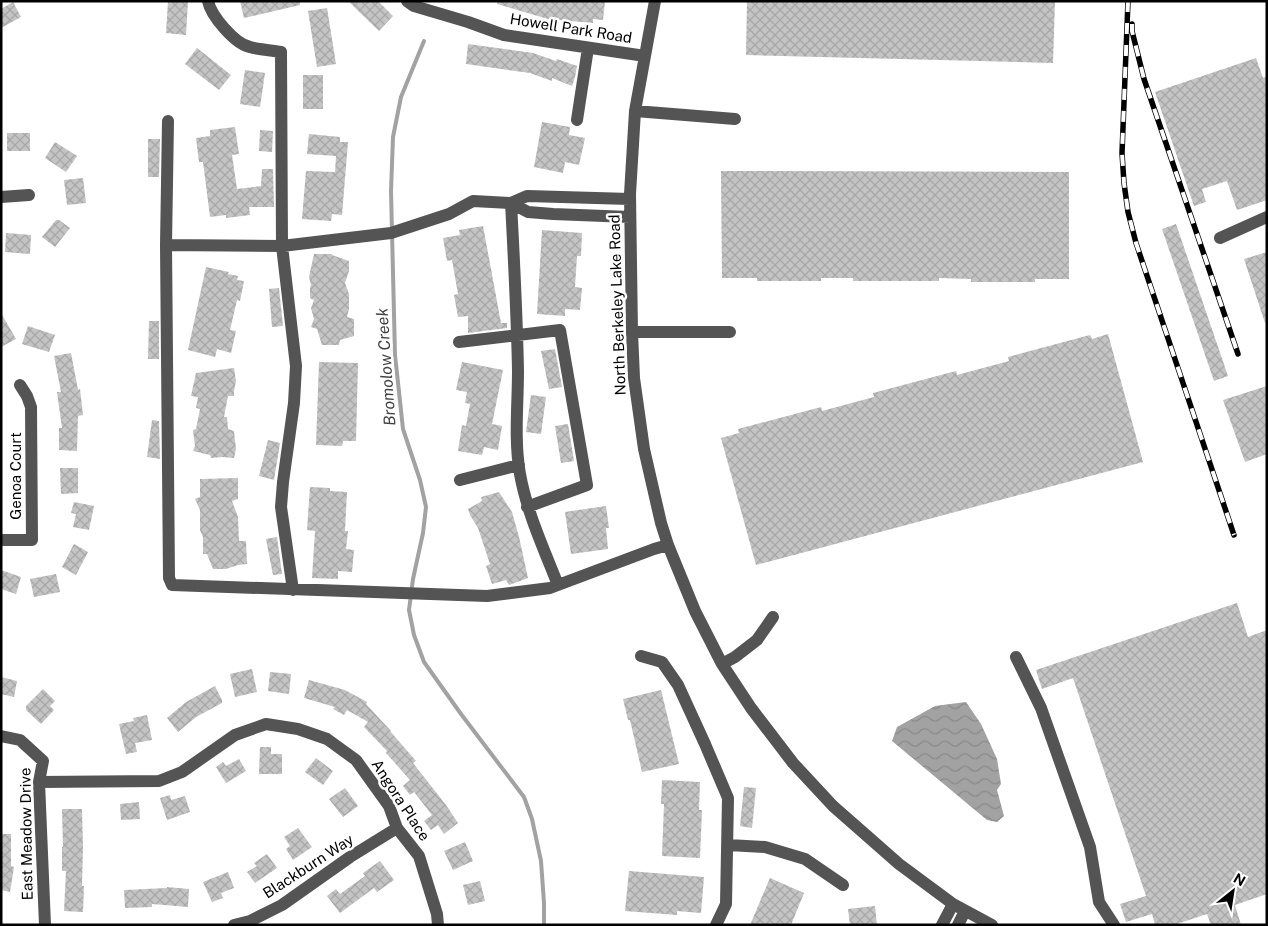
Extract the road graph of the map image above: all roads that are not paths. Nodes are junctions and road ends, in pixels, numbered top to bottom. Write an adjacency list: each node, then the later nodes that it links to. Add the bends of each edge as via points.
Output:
1 (208, 1): 22 (street, via 216,18 247,47 282,52)
2 (407, 1): 4 (street, Howell Park Road, via 504,35)
3 (655, 1): 5 (street, North Berkeley Lake Road)
4 (588, 48): 5 (street, Howell Park Road); 8 (street)
5 (646, 56): 6 (street, North Berkeley Lake Road)
6 (635, 111): 7 (street); 14 (street, North Berkeley Lake Road)
7 (735, 119)
8 (577, 120)
9 (168, 121): 21 (street)
10 (29, 195): 11 (street)
11 (1, 197)
12 (544, 197): 13 (street); 15 (street, via 527,196); 16 (street)
13 (571, 198): 14 (street); 17 (street)
14 (630, 199): 18 (street, North Berkeley Lake Road)
15 (511, 203): 16 (street, via 528,212); 22 (street, via 473,201 449,214 391,233); 25 (street)
16 (544, 214): 17 (street)
17 (570, 215): 18 (street)
18 (630, 217): 23 (street, North Berkeley Lake Road)
19 (1267, 217): 20 (street)
20 (1220, 238)
21 (166, 245): 22 (street); 34 (street, via 169,578 172,585)
22 (282, 246): 34 (street, via 296,366 282,507)
23 (632, 332): 24 (street); 32 (street, North Berkeley Lake Road, via 634,378 644,449)
24 (730, 332)
25 (517, 336): 26 (street); 28 (street); 30 (street, via 560,330 587,485)
26 (459, 342)
27 (20, 385): 31 (street, Genoa Court, via 31,407 32,540)
28 (519, 465): 29 (street); 30 (street)
29 (460, 480)
30 (527, 507): 33 (street)
31 (1, 540)
32 (668, 545): 33 (street); 38 (street, North Berkeley Lake Road, via 695,611)
33 (558, 585): 34 (street, via 487,596)
34 (293, 590)
35 (772, 617): 38 (street, via 757,640)
36 (641, 656): 42 (street, via 662,662 678,685 728,798)
37 (1016, 657): 54 (street, via 1041,708 1090,847 1099,902)
38 (722, 664): 44 (street, North Berkeley Lake Road, via 793,763 833,806 899,864)
39 (1, 736): 40 (street, East Meadow Drive, via 20,740 43,761)
40 (39, 782): 41 (street, Angora Place, via 159,781 182,772 235,735 266,724 298,729 327,739 356,760 389,806); 47 (street, East Meadow Drive)
41 (397, 828): 46 (street, Blackburn Way); 49 (street, Angora Place, via 419,856)
42 (728, 845): 43 (street, via 765,847 805,859); 50 (street, via 726,904)
43 (842, 885)
44 (954, 904): 45 (street, North Berkeley Lake Road); 51 (street)
45 (966, 911): 52 (street); 53 (street, North Berkeley Lake Road)
46 (251, 923): 48 (street, Blackburn Way)
47 (45, 925)
48 (234, 925)
49 (438, 925)
50 (716, 925)
51 (942, 925)
52 (958, 925)
53 (992, 925)
54 (1114, 925)

